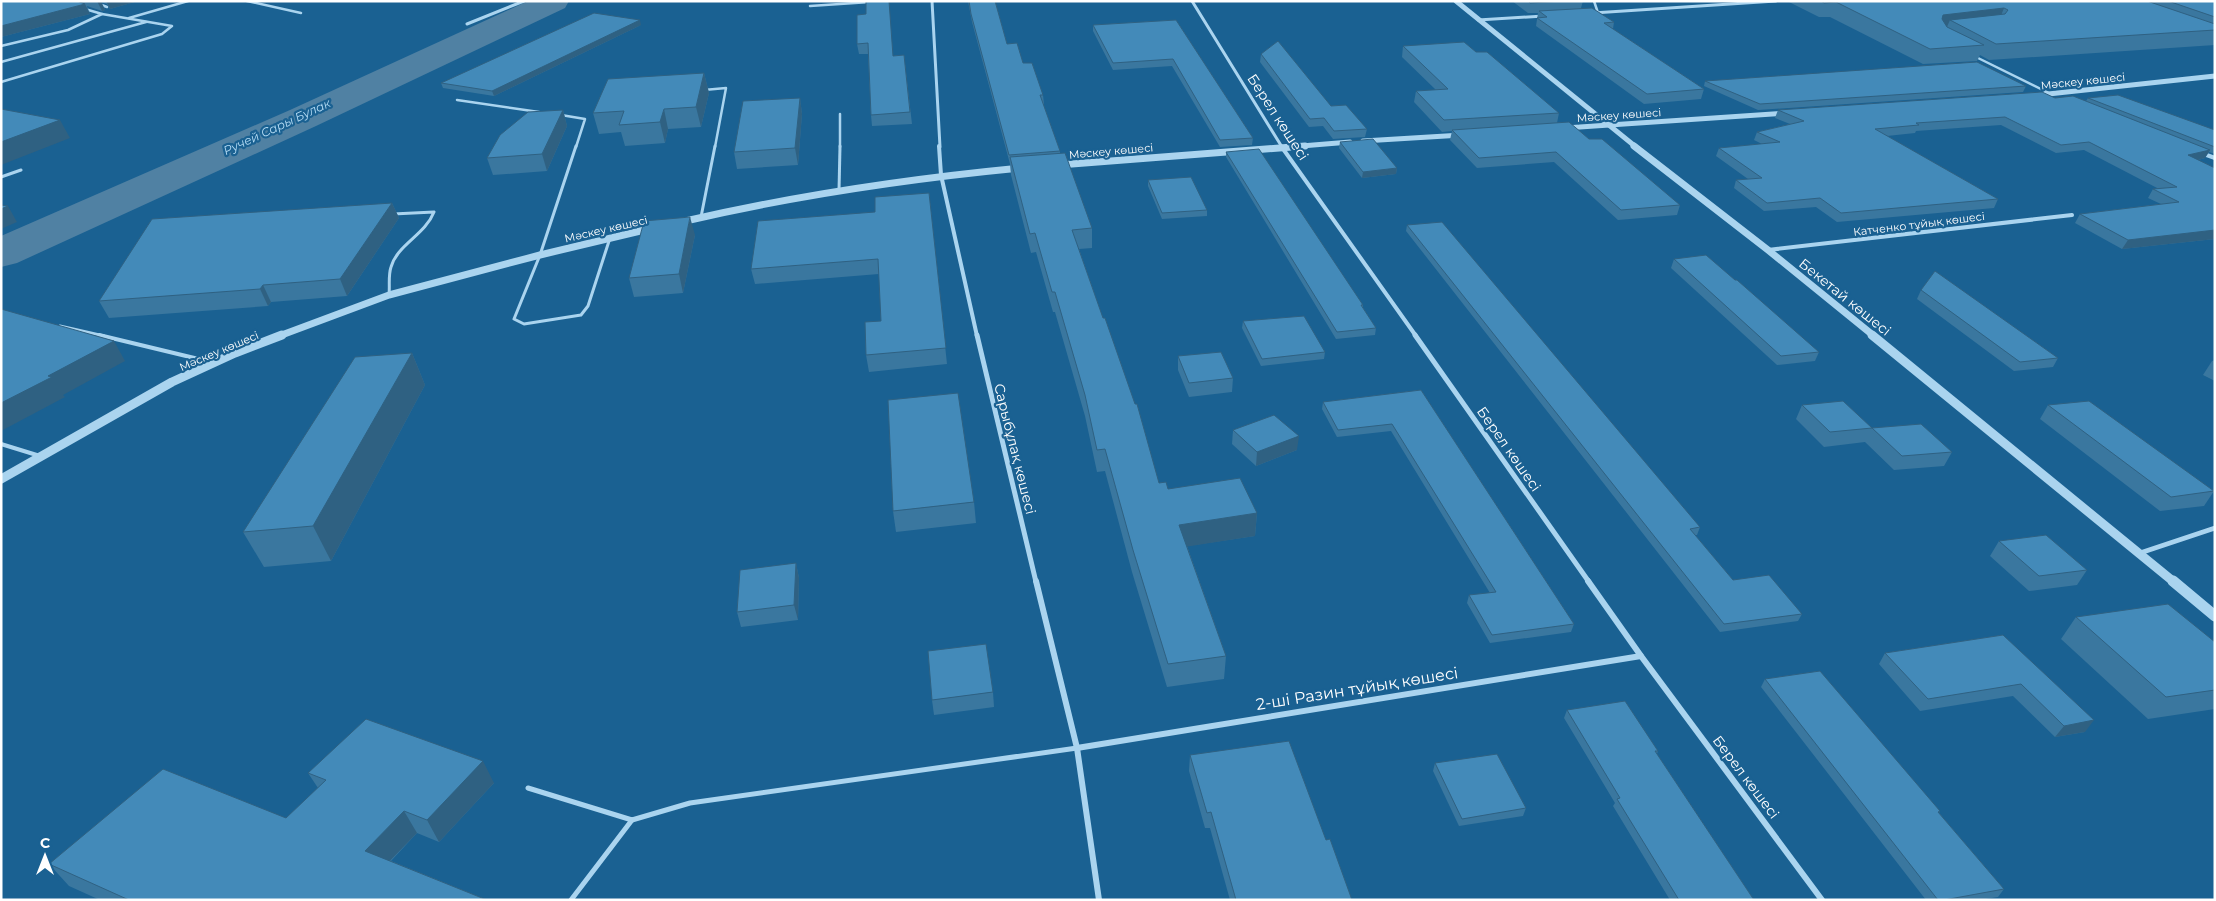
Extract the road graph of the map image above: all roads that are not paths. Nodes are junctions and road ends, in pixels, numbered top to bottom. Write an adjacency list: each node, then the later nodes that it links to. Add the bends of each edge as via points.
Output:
1 (91, 1): 14 (lane)
2 (188, 1): 20 (lane)
3 (247, 1): 15 (lane)
4 (524, 1): 23 (street)
5 (932, 1): 47 (street, Сарыбұлақ көшесі)
6 (1192, 1): 41 (street, Берел көшесі)
7 (1456, 1): 21 (street, Бекетай көшесі)
8 (1594, 1): 17 (lane)
9 (1776, 1): 11 (street)
10 (877, 2): 13 (lane)
11 (1757, 2): 17 (street)
12 (78, 6): 18 (lane)
13 (810, 6)
14 (108, 8)
15 (301, 13)
16 (1588, 13): 17 (street)
17 (1598, 13)
18 (102, 14): 20 (lane); 24 (lane, via 88,23)
19 (1551, 16): 21 (street)
20 (127, 19): 22 (lane)
21 (1478, 20): 38 (street, Бекетай көшесі)
22 (150, 21): 26 (lane); 28 (lane, via 172,26 162,34)
23 (467, 24)
24 (1, 46)
25 (1967, 52): 30 (lane)
26 (1, 62)
27 (2215, 76): 30 (street, Мәскеу көшесі)
28 (1, 82)
29 (698, 90): 52 (lane, via 726,88)
30 (2052, 94): 31 (street, Мәскеу көшесі); 32 (street)
31 (2032, 96)
32 (2061, 98)
33 (457, 100): 35 (lane)
34 (1796, 112): 38 (street, Мәскеу көшесі)
35 (545, 113)
36 (840, 114): 49 (lane)
37 (555, 115): 57 (lane, via 585,119)
38 (1609, 126): 39 (street, Мәскеу көшесі); 56 (street, Бекетай көшесі)
39 (1556, 129)
40 (1468, 135): 41 (street, Мәскеу көшесі)
41 (1282, 147): 44 (street, Мәскеу көшесі); 67 (street, Берел көшесі)
42 (2197, 151): 43 (street)
43 (2215, 158)
44 (1048, 166)
45 (1029, 168): 47 (street)
46 (21, 170): 48 (lane)
47 (941, 175): 49 (street); 68 (street, Сарыбұлақ көшесі, via 993,406)
48 (1, 177)
49 (839, 191): 52 (street)
50 (386, 215): 58 (lane, via 434,212 432,220 391,265)
51 (2072, 215): 56 (street, Катченко тұйық көшесі)
52 (701, 217): 53 (street)
53 (674, 223)
54 (665, 225): 55 (street, Мәскеу көшесі)
55 (610, 238): 57 (street, Мәскеу көшесі); 57 (lane, via 588,306 580,315 524,324 514,319)
56 (1768, 250): 65 (street, Бекетай көшесі)
57 (540, 255): 58 (street, Мәскеу көшесі)
58 (389, 295): 60 (street, Мәскеу көшесі)
59 (50, 324): 60 (lane)
60 (214, 363): 62 (street, Мәскеу көшесі, via 172,382)
61 (1, 444): 62 (lane)
62 (41, 457): 63 (street, Мәскеу көшесі)
63 (1, 479)
64 (2215, 528): 65 (street)
65 (2140, 553): 66 (street, Бекетай көшесі)
66 (2215, 616)
67 (1641, 656): 68 (street, 2-ші Разин тұйық көшесі); 73 (street, Берел көшесі)
68 (1077, 748): 70 (lane, via 690,802); 72 (street, Сарыбұлақ көшесі)
69 (528, 788): 70 (lane)
70 (632, 820): 71 (lane)
71 (570, 900)
72 (1099, 900)
73 (1822, 900)

